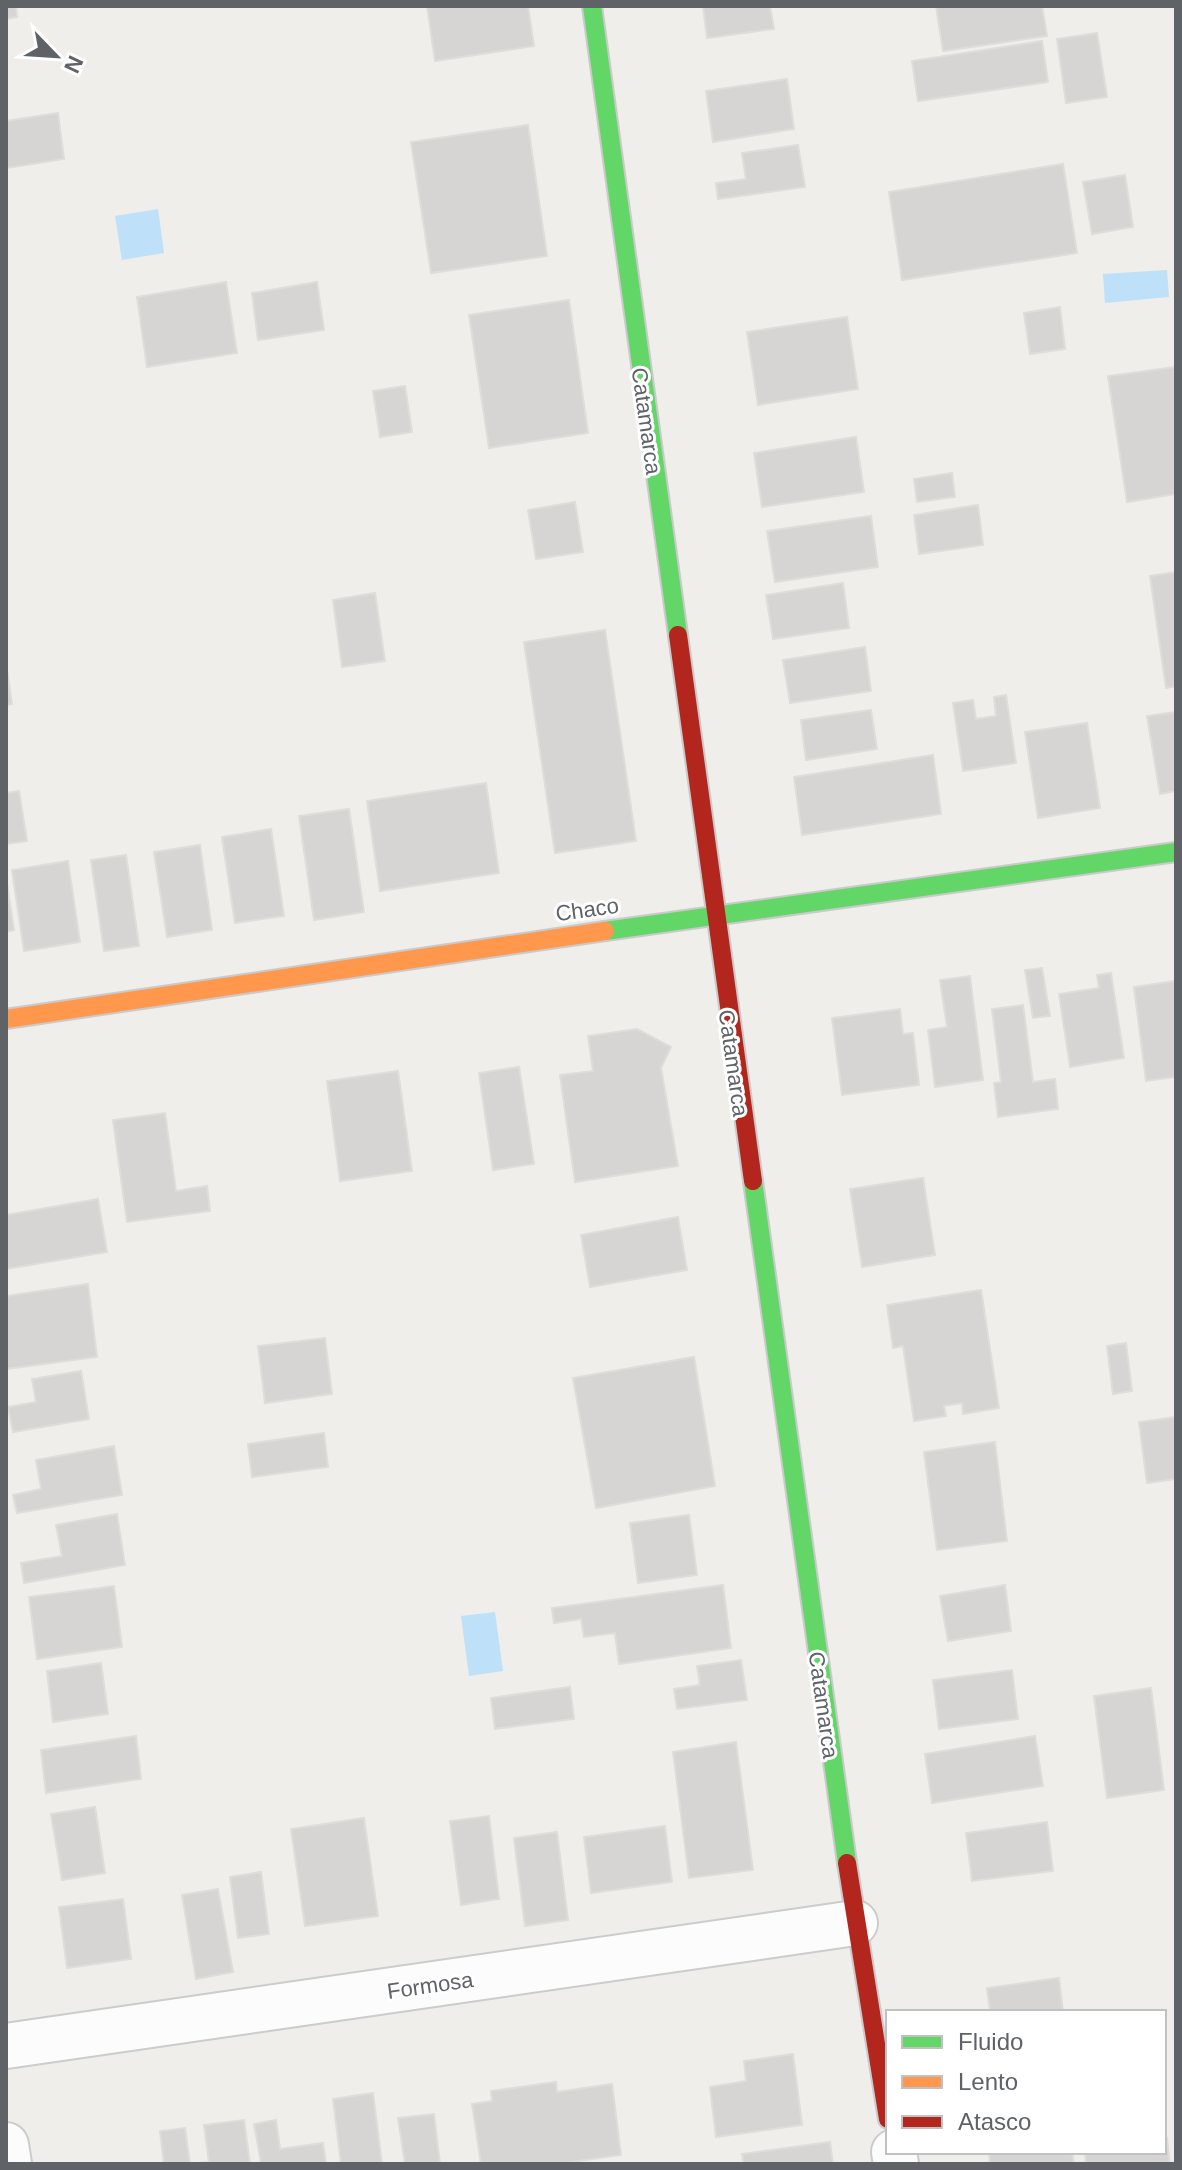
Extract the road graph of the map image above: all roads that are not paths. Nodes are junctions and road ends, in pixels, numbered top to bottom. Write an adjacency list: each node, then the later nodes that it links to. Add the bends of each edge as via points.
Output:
1 (592, 6): 3 (street, Catamarca)
2 (1176, 852): 3 (street, Chaco)
3 (714, 915): 4 (street, Chaco); 5 (street, Catamarca)
4 (6, 1019)
5 (855, 1923): 6 (street, Formosa); 7 (street, Catamarca)
6 (6, 2046)
7 (886, 2107)
8 (6, 2145): 9 (street)
9 (9, 2164)

